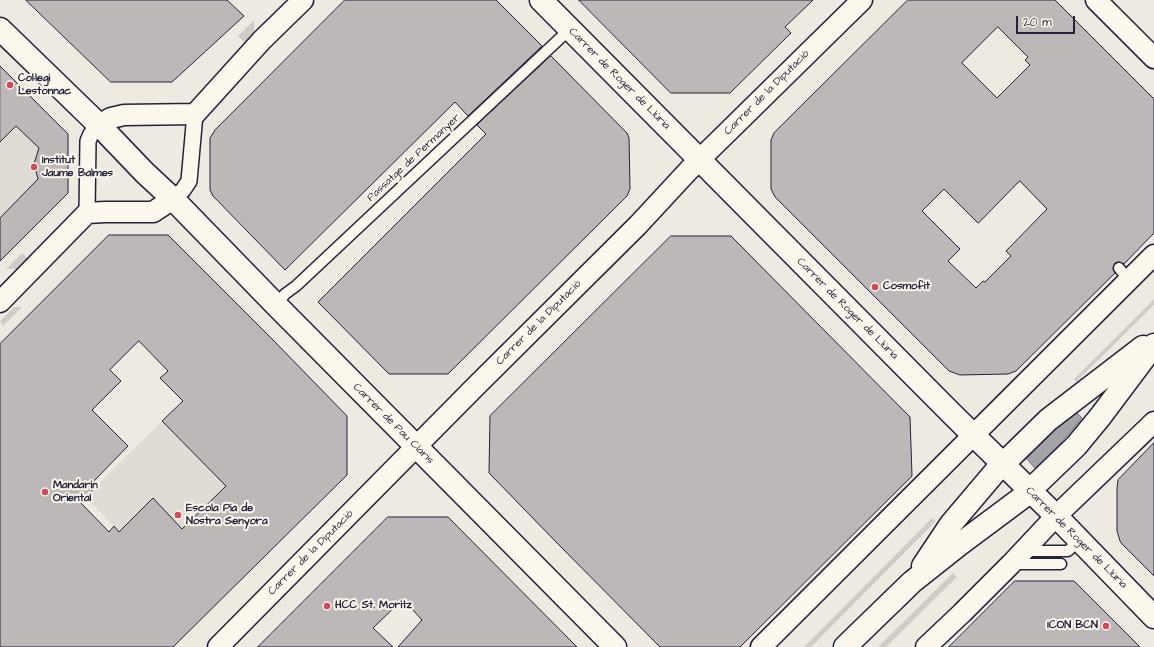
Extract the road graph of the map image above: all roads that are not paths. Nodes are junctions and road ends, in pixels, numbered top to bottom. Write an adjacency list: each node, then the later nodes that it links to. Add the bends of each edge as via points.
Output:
1 (541, 0): 6 (main road, Carrer de Roger de Llúria)
2 (862, 0): 10 (street, Carrer de la Diputació)
3 (1096, 0): 7 (street)
4 (295, 3): 8 (street)
5 (0, 29): 9 (main road, Carrer de Pau Claris)
6 (570, 29): 10 (main road, Carrer de Roger de Llúria); 15 (lane, Passatge de Permanyer)
7 (1154, 58)
8 (195, 114): 9 (street, via 124,115 111,118); 11 (street, via 189,181)
9 (99, 125): 11 (main road, Carrer de Pau Claris); 12 (street, via 88,142)
10 (700, 160): 19 (main road, Carrer de Roger de Llúria); 20 (street, Carrer de la Diputació)
11 (173, 200): 12 (street, via 153,212); 15 (main road, Carrer de Pau Claris)
12 (87, 213): 14 (street)
13 (1154, 255): 19 (street, via 1124,274)
14 (0, 302)
15 (276, 305): 20 (main road, Carrer de Pau Claris)
16 (1154, 338): 21 (main road, via 1048,420)
17 (1154, 344): 22 (main road, via 1076,446)
18 (1154, 422): 23 (street)
19 (973, 435): 21 (main road, Carrer de Roger de Llúria); 31 (street)
20 (416, 447): 29 (street, Carrer de la Diputació); 30 (main road, Carrer de Pau Claris)
21 (1003, 464): 22 (main road, Carrer de Roger de Llúria); 27 (main road, via 950,524)
22 (1030, 491): 23 (main road, Carrer de Roger de Llúria); 27 (main road)
23 (1056, 516): 24 (main road, Carrer de Roger de Llúria); 25 (street)
24 (1079, 540): 25 (lane, via 1068,551); 28 (main road, Carrer de Roger de Llúria)
25 (1018, 558): 26 (lane); 33 (street)
26 (1061, 564)
27 (912, 582): 32 (main road)
28 (1154, 617)
29 (218, 647)
30 (615, 647)
31 (760, 647)
32 (845, 647)
33 (926, 647)

